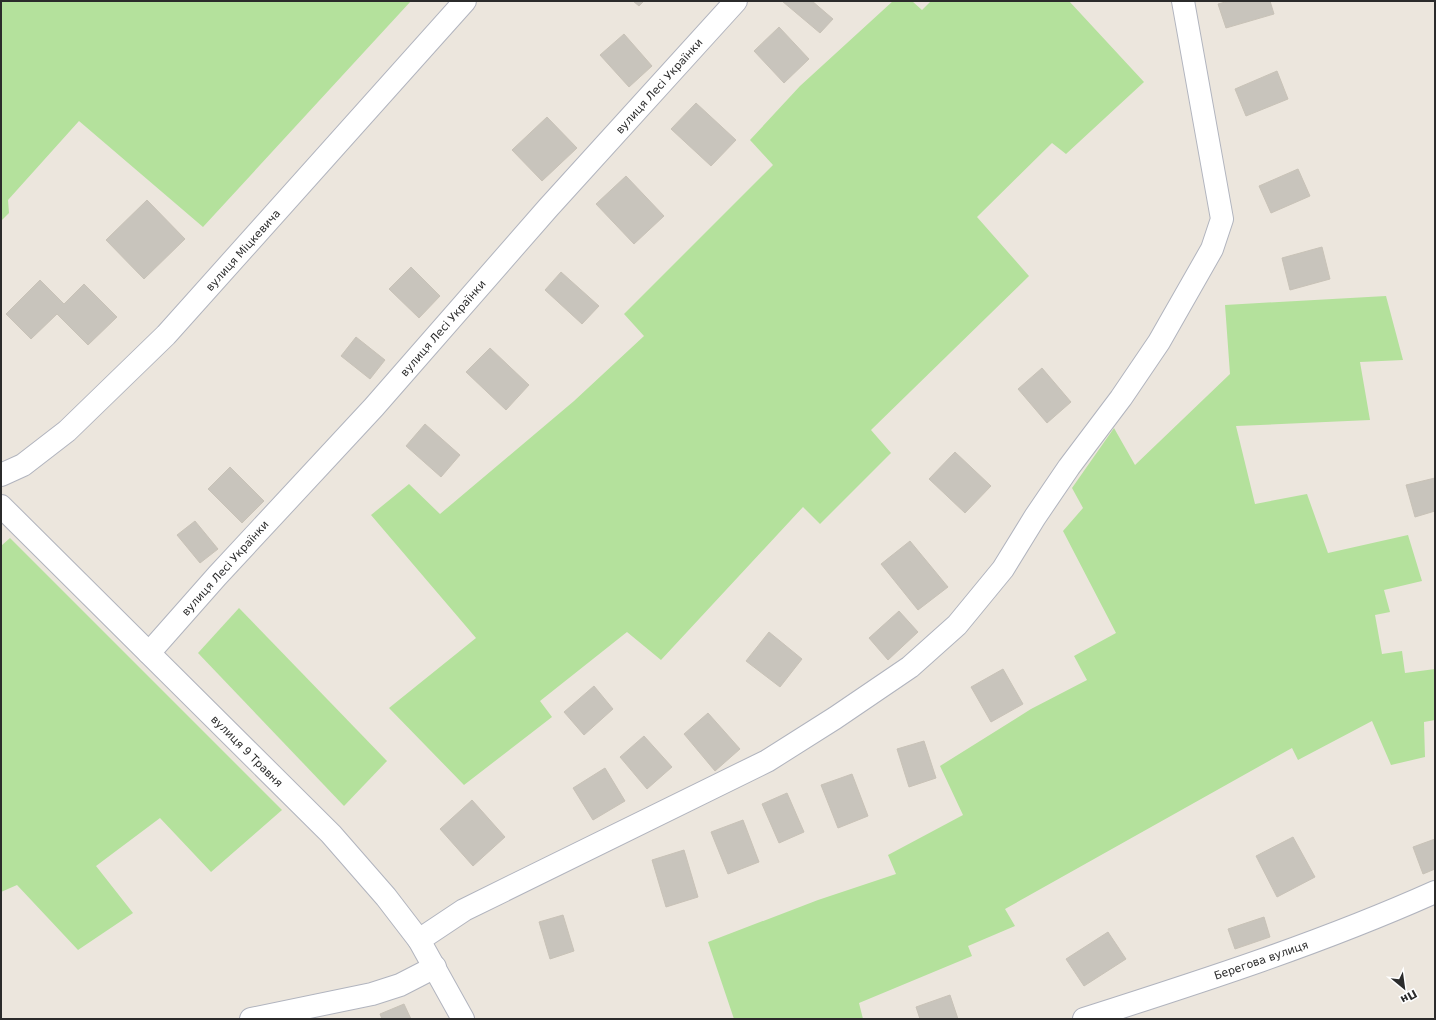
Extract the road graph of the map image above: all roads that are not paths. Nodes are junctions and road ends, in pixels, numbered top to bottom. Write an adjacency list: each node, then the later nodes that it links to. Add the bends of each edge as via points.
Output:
1 (465, 1): 4 (street, вулиця Міцкевича, via 166,335 67,431 23,465)
2 (736, 1): 6 (street, вулиця Лесі Українки, via 548,208 374,407 222,570)
3 (1183, 1): 8 (street, via 1222,219 1212,249 1158,342 1121,398 1060,480 999,574 958,625 910,666 835,718 767,760 464,910)
4 (1, 475)
5 (1, 506): 6 (street, вулиця 9 Травня)
6 (149, 653): 8 (street, вулиця 9 Травня, via 331,834 386,897)
7 (1435, 892): 12 (street, Берегова вулиця, via 1289,952)
8 (419, 940): 9 (street, вулиця 9 Травня)
9 (435, 967): 10 (street, via 400,985 372,994); 11 (street, вулиця 9 Травня)
10 (251, 1019)
11 (463, 1019)
12 (1084, 1019)

